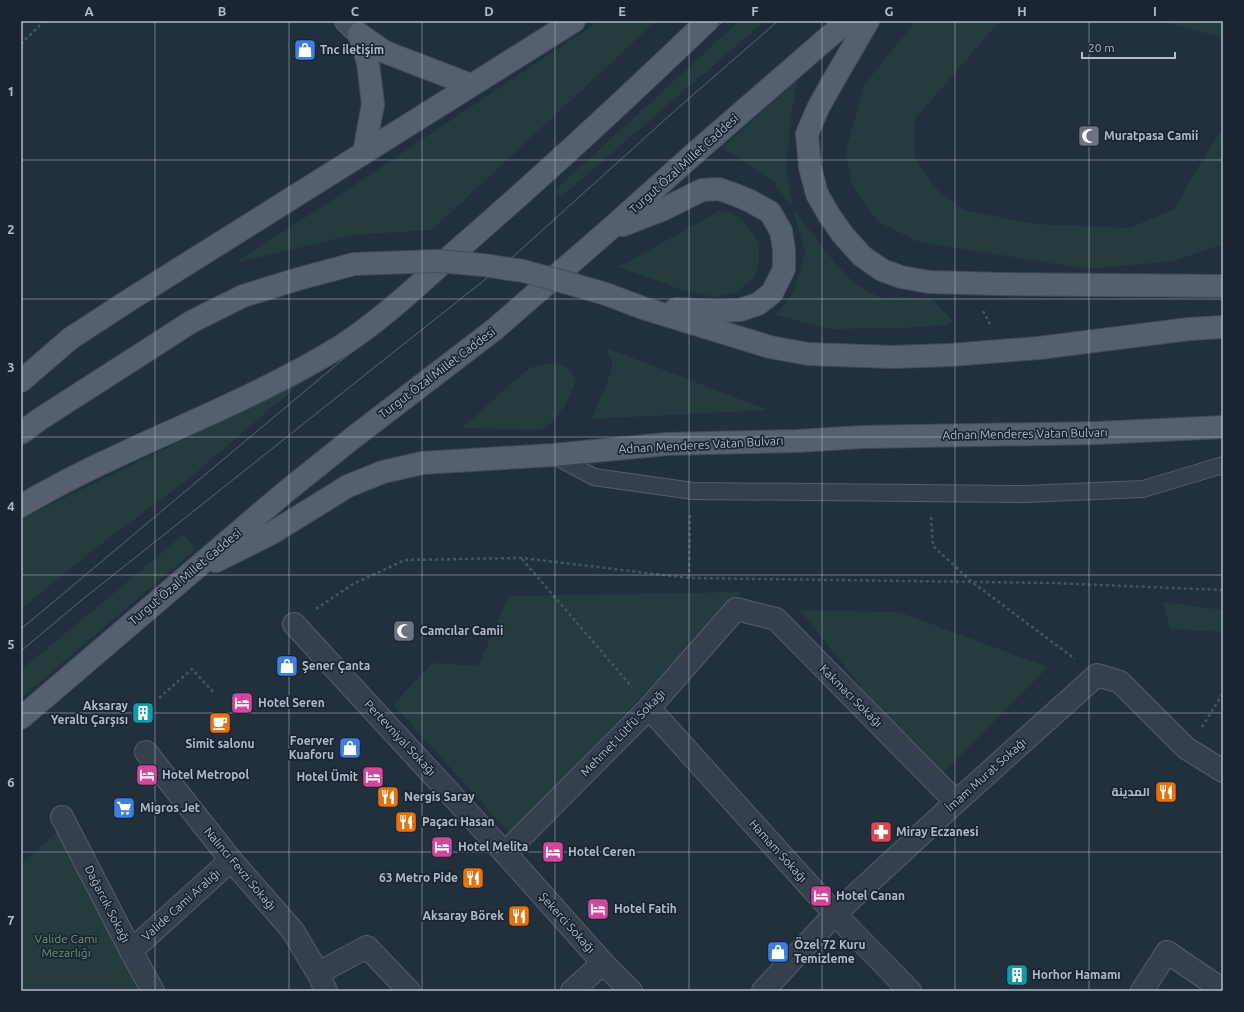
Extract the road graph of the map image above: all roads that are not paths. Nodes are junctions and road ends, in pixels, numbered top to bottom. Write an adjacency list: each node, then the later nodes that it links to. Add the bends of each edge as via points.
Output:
1 (574, 21): 6 (main road)
2 (707, 21): 17 (main road, via 610,114 490,222 365,329 313,362 60,484)
3 (847, 21): 8 (main road, Turgut Özal Millet Caddesi)
4 (868, 21): 9 (main road, via 828,89 807,134 810,167 817,194 828,215 862,256 882,270 901,277 929,282)
5 (352, 28): 6 (main road, via 385,52); 7 (main road, via 368,63 373,104)
6 (471, 85): 7 (main road)
7 (364, 153): 12 (main road, via 71,338)
8 (610, 230): 10 (main road, via 664,209 702,190 719,189 770,212 781,231 784,269 772,293 758,304 740,310 716,311); 18 (main road, Turgut Özal Millet Caddesi, via 495,329 354,437)
9 (1223, 286)
10 (643, 308): 11 (main road, via 770,347 808,354 893,357 1004,351); 14 (main road, bridge, via 606,294 523,271 438,261 354,264 243,296 191,322)
11 (1223, 327)
12 (21, 381)
13 (1223, 427): 15 (main road, Adnan Menderes Vatan Bulvarı, via 1098,433 667,444)
14 (21, 433)
15 (553, 455): 16 (lane, via 594,477 693,492 1025,494 1143,489); 18 (main road, Adnan Menderes Vatan Bulvarı, via 422,463 383,472 348,486 272,533)
16 (1223, 465)
17 (21, 506)
18 (183, 578): 22 (main road, Turgut Özal Millet Caddesi)
19 (736, 609): 21 (street, Mehmet Lütfü Sokağı); 25 (street, Kakmacı Sokağı, via 776,619)
20 (294, 624): 27 (street, Pertevniyal Sokağı)
21 (649, 708): 27 (street, Mehmet Lütfü Sokağı); 29 (street, Hamam Sokağı)
22 (21, 718)
23 (146, 752): 28 (street, Nalıncı Fevzi Sokağı)
24 (1223, 771): 25 (street, İmam Murat Sokağı, via 1186,748 1120,682 1096,675)
25 (956, 802): 29 (street, İmam Murat Sokağı)
26 (62, 817): 30 (street, Dağarcık Sokağı)
27 (505, 853): 31 (street, Şekerci Sokağı)
28 (231, 860): 30 (street, Valide Cami Aralığı); 32 (street, Nalıncı Fevzi Sokağı, via 293,931)
29 (835, 914): 38 (street, İmam Murat Sokağı); 39 (street, Hamam Sokağı)
30 (131, 951): 34 (street, Dağarcık Sokağı)
31 (603, 963): 36 (street); 37 (street, Şekerci Sokağı)
32 (322, 982): 35 (street, via 367,947)
33 (1223, 990): 40 (street, via 1167,952)
34 (153, 991)
35 (409, 991)
36 (572, 991)
37 (631, 991)
38 (763, 991)
39 (910, 991)
40 (1142, 991)

